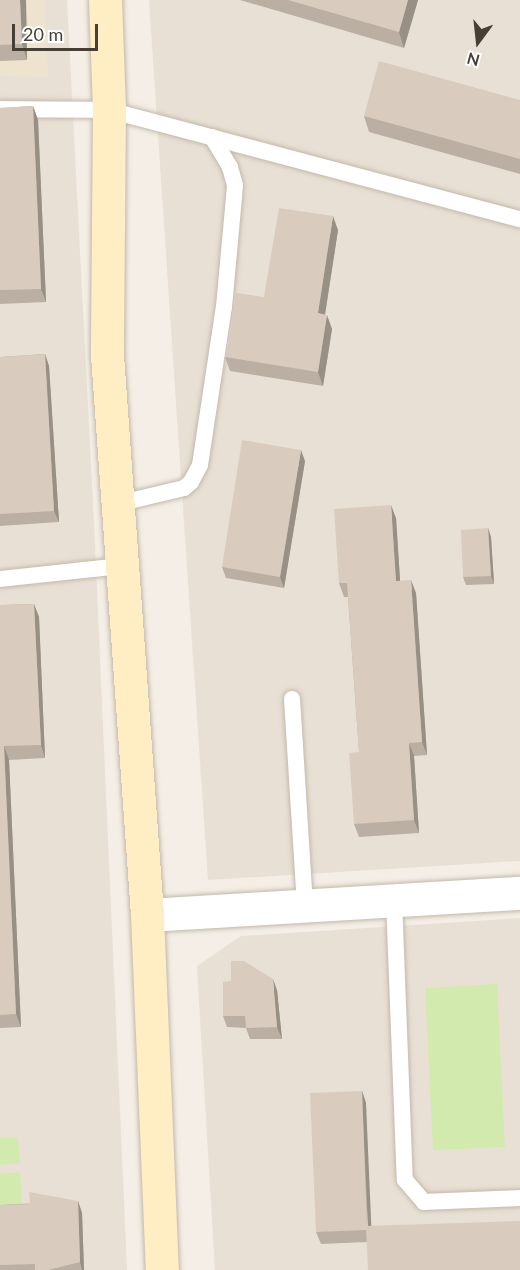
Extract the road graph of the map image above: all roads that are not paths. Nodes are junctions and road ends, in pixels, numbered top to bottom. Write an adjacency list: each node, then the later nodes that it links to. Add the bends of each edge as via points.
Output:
1 (105, 0): 3 (main road)
2 (0, 109): 3 (lane)
3 (109, 110): 4 (lane); 6 (main road, via 107,355)
4 (212, 137): 5 (lane); 6 (lane, via 230,167 235,185 224,307 200,465 192,482 184,488)
5 (520, 219)
6 (117, 504): 7 (main road)
7 (122, 566): 8 (lane); 13 (main road)
8 (0, 579)
9 (292, 699): 12 (lane)
10 (520, 893): 11 (street)
11 (394, 900): 12 (street); 14 (lane, via 405,1180 424,1202)
12 (305, 905): 13 (street)
13 (147, 915): 15 (main road)
14 (520, 1198)
15 (162, 1270)

